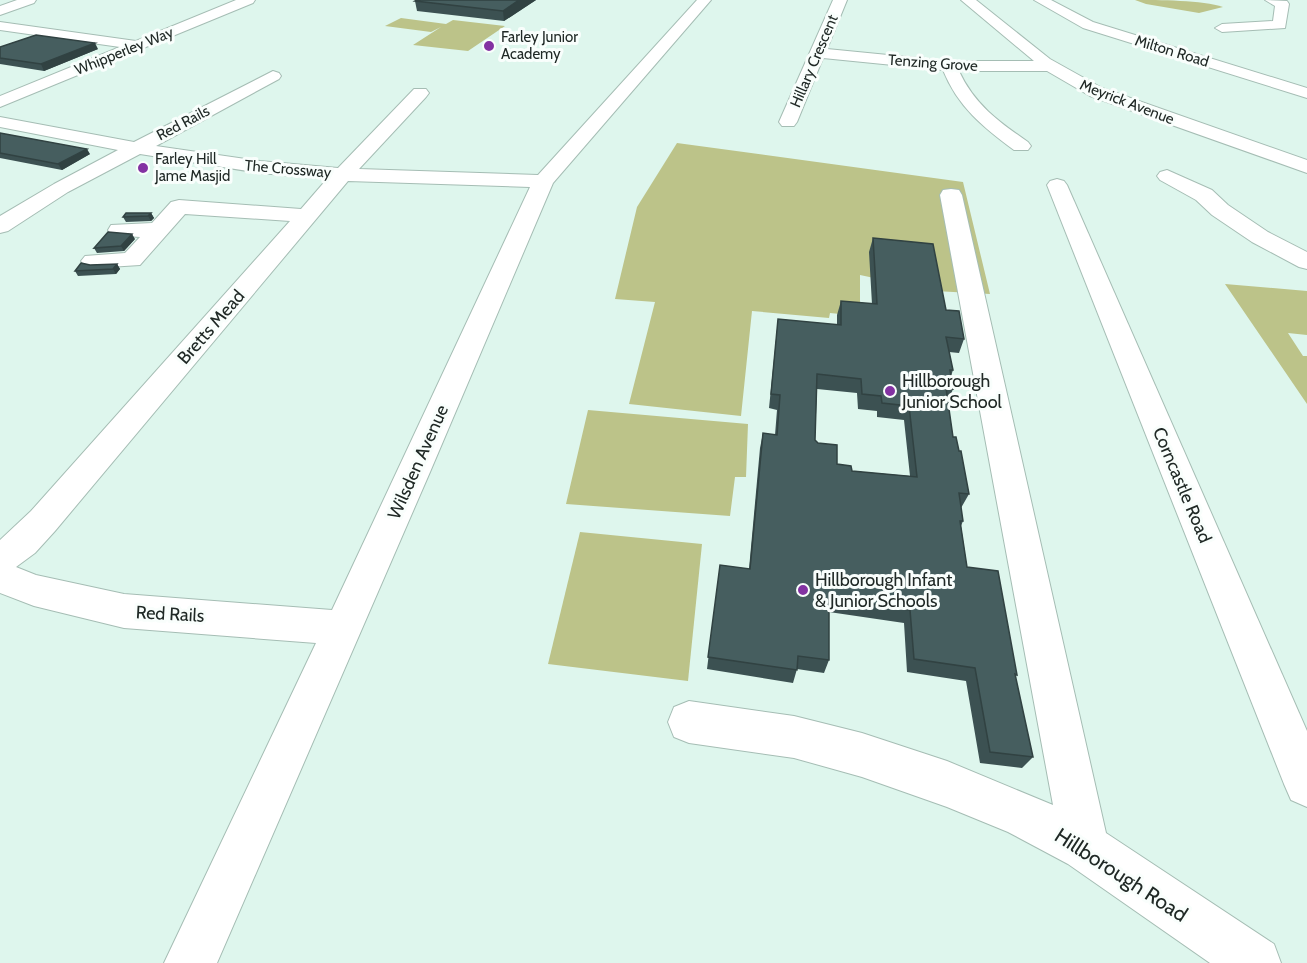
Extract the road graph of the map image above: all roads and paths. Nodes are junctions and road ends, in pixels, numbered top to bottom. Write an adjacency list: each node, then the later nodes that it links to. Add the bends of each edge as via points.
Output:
1 (29, 0): 9 (street)
2 (248, 0): 16 (street, Whipperley Way)
3 (704, 0): 31 (street, Wilsden Avenue)
4 (840, 0): 17 (street, Hillary Crescent)
5 (968, 0): 19 (street, Meyrick Avenue)
6 (1041, 0): 22 (street, Milton Road, via 1089,25)
7 (1274, 1): 8 (street); 10 (street, via 1283,7)
8 (1292, 1)
9 (0, 11)
10 (1280, 25): 12 (street); 14 (street)
11 (0, 26): 13 (street)
12 (1222, 28)
13 (20, 29): 15 (street); 16 (street)
14 (1298, 30)
15 (0, 35)
16 (137, 46): 23 (street, Whipperley Way)
17 (818, 53): 18 (street, Tenzing Grove); 25 (street, Hillary Crescent)
18 (949, 66): 19 (street, Tenzing Grove); 26 (street, via 970,107)
19 (1047, 66): 28 (street, Meyrick Avenue, via 1096,92)
20 (273, 76): 27 (street, Red Rails)
21 (420, 93): 29 (street, Bretts Mead)
22 (1307, 93)
23 (0, 102)
24 (0, 122): 27 (street, The Crossway)
25 (788, 122)
26 (1021, 146)
27 (137, 148): 29 (street, The Crossway, via 220,162); 35 (street, Red Rails)
28 (1307, 167)
29 (343, 174): 31 (street, The Crossway); 34 (street, Bretts Mead)
30 (1167, 176): 39 (street, via 1204,195 1260,237)
31 (543, 182): 42 (street, Wilsden Avenue)
32 (1057, 185): 44 (street, Corncastle Road)
33 (951, 195): 45 (street)
34 (307, 216): 36 (street, via 179,207); 40 (street, Bretts Mead, via 43,521)
35 (0, 226)
36 (157, 230): 37 (street); 38 (street, via 132,260)
37 (119, 231)
38 (93, 261)
39 (1307, 262)
40 (0, 559)
41 (0, 577): 42 (street, Red Rails, via 34,590 124,611)
42 (344, 628): 46 (street, Wilsden Avenue)
43 (689, 722): 45 (street, Hillborough Road, via 794,737 862,755 1024,815)
44 (1307, 784)
45 (1085, 847): 47 (street, Hillborough Road)
46 (190, 963)
47 (1256, 963)

